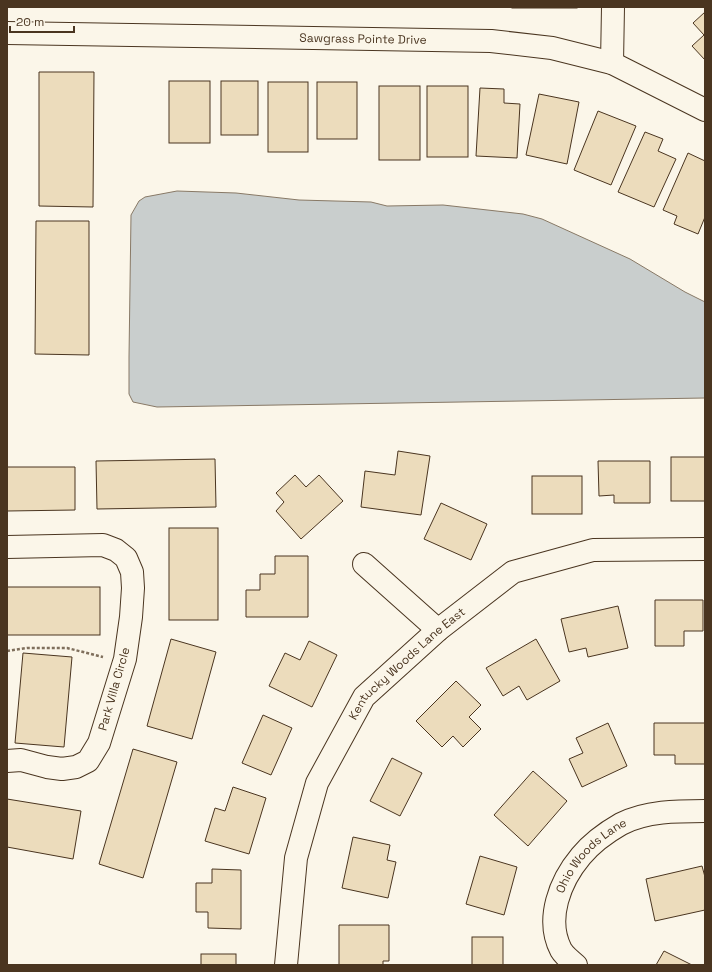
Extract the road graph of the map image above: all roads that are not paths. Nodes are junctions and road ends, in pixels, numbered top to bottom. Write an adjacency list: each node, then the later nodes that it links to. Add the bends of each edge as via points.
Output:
1 (613, 7): 3 (street)
2 (7, 33): 3 (street, Sawgrass Pointe Drive, via 490,41 552,48)
3 (612, 63): 4 (street, Sawgrass Pointe Drive)
4 (705, 110)
5 (7, 547): 9 (street, Park Villa Circle, via 103,545 116,550 126,558 132,572 133,588 124,661 99,743 88,761 76,767 62,769 21,760)
6 (705, 549): 8 (street, Kentucky Woods Lane East, via 593,550 513,572)
7 (364, 564): 8 (street)
8 (438, 630): 11 (street, Kentucky Woods Lane East, via 364,697 317,783 296,858)
9 (7, 761)
10 (705, 811): 12 (street, Ohio Woods Lane, via 645,816 622,824 581,856 564,882 556,902 554,927 561,951)
11 (286, 965)
12 (576, 965)

